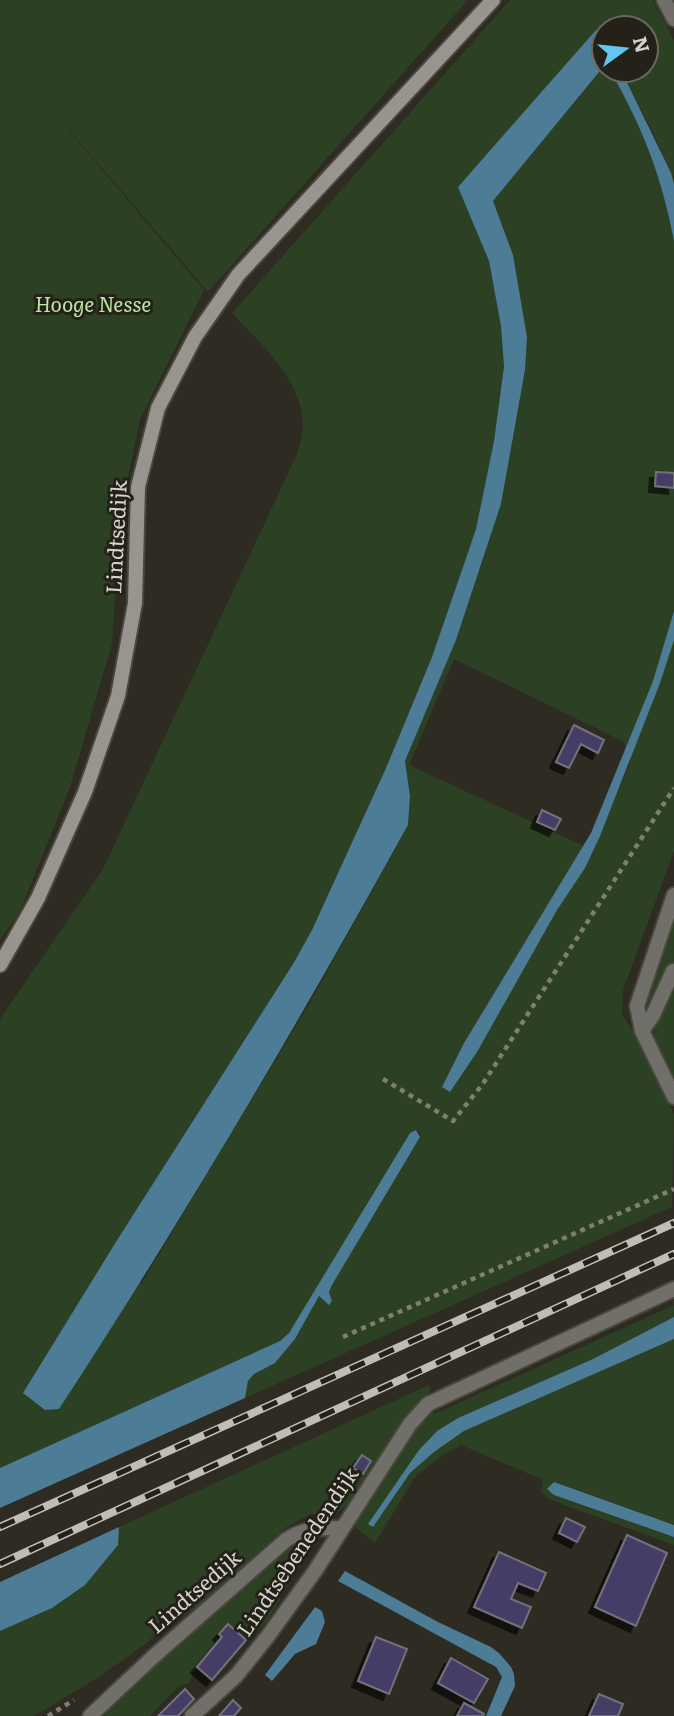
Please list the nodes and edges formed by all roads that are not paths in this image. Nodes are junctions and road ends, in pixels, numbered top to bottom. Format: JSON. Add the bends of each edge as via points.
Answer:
{"nodes":[{"id":1,"x":493,"y":0,"type":"edge"},
{"id":2,"x":664,"y":0,"type":"edge"},
{"id":3,"x":674,"y":19,"type":"edge"},
{"id":4,"x":674,"y":895,"type":"edge"},
{"id":5,"x":0,"y":965,"type":"edge"},
{"id":6,"x":673,"y":971,"type":"edge"},
{"id":7,"x":642,"y":1031,"type":"junction"},
{"id":8,"x":674,"y":1097,"type":"edge"},
{"id":9,"x":674,"y":1289,"type":"edge"},
{"id":10,"x":341,"y":1528,"type":"junction"},
{"id":11,"x":90,"y":1716,"type":"edge"},
{"id":12,"x":192,"y":1716,"type":"edge"}],
"edges":[{"from":1,"to":5,"type":"street","name":"Lindtsedijk","via":[[238,275],[195,337],[158,408],[138,487],[135,603],[118,696],[70,827],[38,898]]},
{"from":2,"to":3,"type":"street"},
{"from":4,"to":7,"type":"street","via":[[637,1006]]},
{"from":6,"to":7,"type":"street"},
{"from":7,"to":8,"type":"street"},
{"from":9,"to":10,"type":"street","name":"Lindtsebenedendijk","via":[[428,1404]]},
{"from":10,"to":11,"type":"street","name":"Lindtsedijk","via":[[314,1527],[286,1540]]},
{"from":10,"to":12,"type":"street","name":"Lindtsebenedendijk","via":[[268,1636],[236,1676]]}]}
